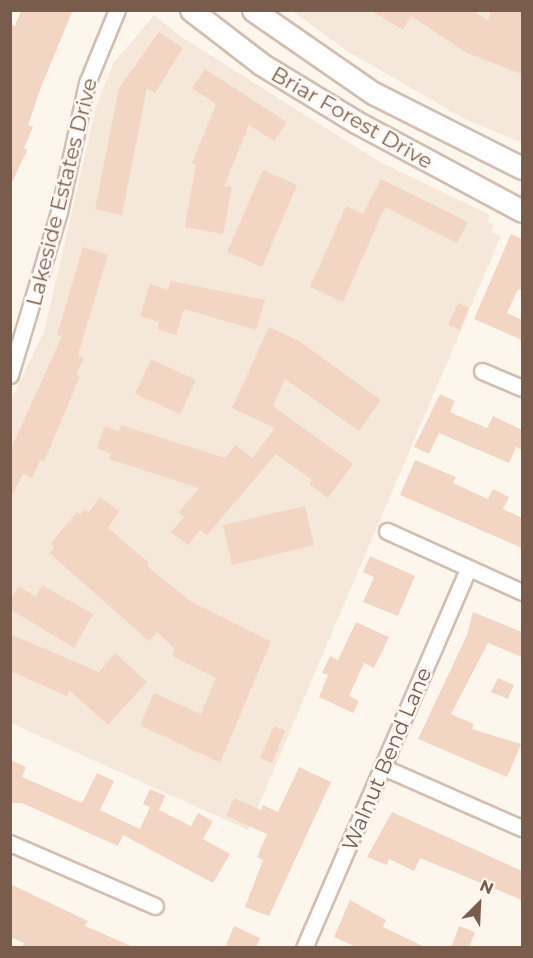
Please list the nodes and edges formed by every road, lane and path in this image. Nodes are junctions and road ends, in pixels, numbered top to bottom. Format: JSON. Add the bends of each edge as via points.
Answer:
{"nodes":[{"id":1,"x":117,"y":10,"type":"edge"},
{"id":2,"x":191,"y":10,"type":"edge"},
{"id":3,"x":253,"y":10,"type":"edge"},
{"id":4,"x":522,"y":168,"type":"edge"},
{"id":5,"x":522,"y":211,"type":"edge"},
{"id":6,"x":482,"y":371,"type":"dead end"},
{"id":7,"x":10,"y":375,"type":"edge"},
{"id":8,"x":522,"y":388,"type":"edge"},
{"id":9,"x":387,"y":531,"type":"dead end"},
{"id":10,"x":468,"y":569,"type":"junction"},
{"id":11,"x":522,"y":592,"type":"edge"},
{"id":12,"x":385,"y":768,"type":"junction"},
{"id":13,"x":522,"y":828,"type":"edge"},
{"id":14,"x":10,"y":843,"type":"edge"},
{"id":15,"x":155,"y":906,"type":"dead end"},
{"id":16,"x":304,"y":948,"type":"edge"}],
"edges":[{"from":1,"to":7,"type":"street","name":"Lakeside Estates Drive","via":[[87,83],[59,212]]},
{"from":2,"to":5,"type":"main road","name":"Briar Forest Drive","via":[[261,64],[356,122]]},
{"from":3,"to":4,"type":"main road","name":"Briar Forest Drive","via":[[373,93]]},
{"from":6,"to":8,"type":"street"},
{"from":9,"to":10,"type":"street"},
{"from":10,"to":11,"type":"street"},
{"from":10,"to":12,"type":"street","name":"Walnut Bend Lane"},
{"from":12,"to":13,"type":"street"},
{"from":12,"to":16,"type":"street","name":"Walnut Bend Lane"},
{"from":14,"to":15,"type":"street"}]}
